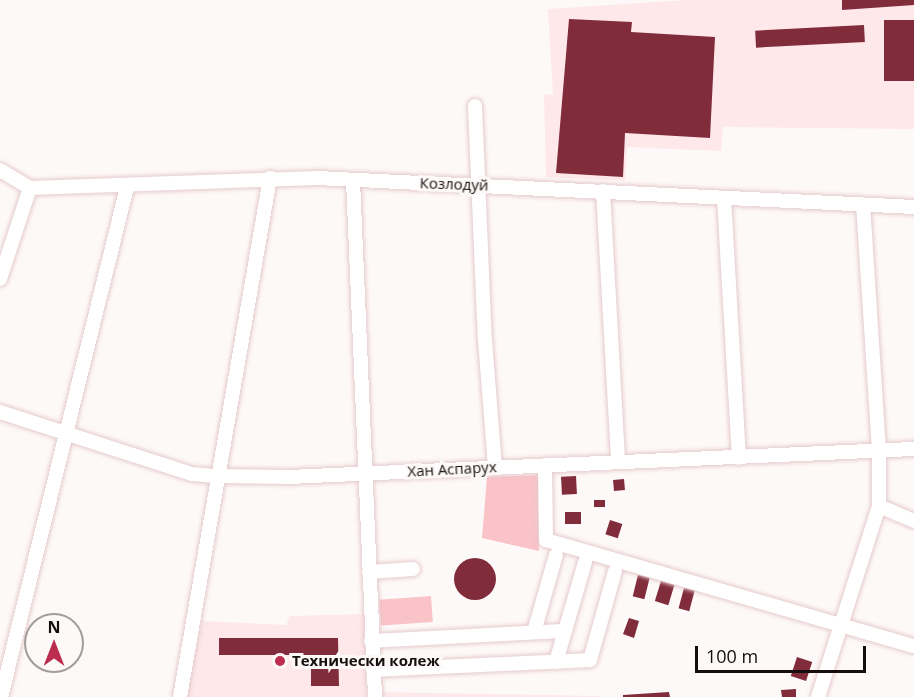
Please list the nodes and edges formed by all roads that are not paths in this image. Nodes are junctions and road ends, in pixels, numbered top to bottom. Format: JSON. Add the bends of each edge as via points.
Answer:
{"nodes":[{"id":1,"x":475,"y":106,"type":"dead end"},
{"id":2,"x":0,"y":170,"type":"edge"},
{"id":3,"x":270,"y":178,"type":"junction"},
{"id":4,"x":353,"y":180,"type":"junction"},
{"id":5,"x":476,"y":185,"type":"junction"},
{"id":6,"x":127,"y":187,"type":"junction"},
{"id":7,"x":30,"y":188,"type":"junction"},
{"id":8,"x":603,"y":191,"type":"junction"},
{"id":9,"x":724,"y":198,"type":"junction"},
{"id":10,"x":863,"y":205,"type":"junction"},
{"id":11,"x":914,"y":207,"type":"edge"},
{"id":12,"x":0,"y":279,"type":"edge"},
{"id":13,"x":0,"y":412,"type":"edge"},
{"id":14,"x":64,"y":435,"type":"junction"},
{"id":15,"x":914,"y":449,"type":"edge"},
{"id":16,"x":879,"y":451,"type":"junction"},
{"id":17,"x":739,"y":458,"type":"junction"},
{"id":18,"x":618,"y":462,"type":"junction"},
{"id":19,"x":545,"y":465,"type":"junction"},
{"id":20,"x":495,"y":467,"type":"junction"},
{"id":21,"x":366,"y":473,"type":"junction"},
{"id":22,"x":218,"y":476,"type":"junction"},
{"id":23,"x":879,"y":506,"type":"junction"},
{"id":24,"x":914,"y":521,"type":"edge"},
{"id":25,"x":556,"y":555,"type":"dead end"},
{"id":26,"x":585,"y":562,"type":"dead end"},
{"id":27,"x":413,"y":569,"type":"dead end"},
{"id":28,"x":615,"y":571,"type":"dead end"},
{"id":29,"x":369,"y":572,"type":"junction"},
{"id":30,"x":842,"y":623,"type":"junction"},
{"id":31,"x":565,"y":631,"type":"junction"},
{"id":32,"x":534,"y":633,"type":"junction"},
{"id":33,"x":371,"y":641,"type":"junction"},
{"id":34,"x":914,"y":646,"type":"edge"},
{"id":35,"x":556,"y":662,"type":"junction"},
{"id":36,"x":373,"y":670,"type":"junction"},
{"id":37,"x":1,"y":697,"type":"edge"},
{"id":38,"x":180,"y":697,"type":"edge"},
{"id":39,"x":375,"y":697,"type":"edge"},
{"id":40,"x":818,"y":697,"type":"edge"}],
"edges":[{"from":1,"to":5,"type":"street"},
{"from":2,"to":7,"type":"street"},
{"from":3,"to":4,"type":"street","name":"Козлодуй"},
{"from":3,"to":6,"type":"street","name":"Козлодуй"},
{"from":3,"to":22,"type":"street"},
{"from":4,"to":5,"type":"street","name":"Козлодуй"},
{"from":4,"to":21,"type":"street"},
{"from":5,"to":8,"type":"street","name":"Козлодуй"},
{"from":5,"to":20,"type":"street"},
{"from":6,"to":7,"type":"street","name":"Козлодуй"},
{"from":6,"to":14,"type":"street"},
{"from":7,"to":12,"type":"street"},
{"from":8,"to":9,"type":"street","name":"Козлодуй"},
{"from":8,"to":18,"type":"street"},
{"from":9,"to":10,"type":"street","name":"Козлодуй"},
{"from":9,"to":17,"type":"street"},
{"from":10,"to":11,"type":"street","name":"Козлодуй"},
{"from":10,"to":16,"type":"street"},
{"from":13,"to":14,"type":"street","name":"Хан Аспарух"},
{"from":14,"to":22,"type":"street","name":"Хан Аспарух","via":[[192,474]]},
{"from":14,"to":37,"type":"street"},
{"from":15,"to":16,"type":"street","name":"Хан Аспарух"},
{"from":16,"to":17,"type":"street","name":"Хан Аспарух"},
{"from":16,"to":23,"type":"street"},
{"from":17,"to":18,"type":"street","name":"Хан Аспарух"},
{"from":18,"to":19,"type":"street","name":"Хан Аспарух"},
{"from":19,"to":20,"type":"street","name":"Хан Аспарух"},
{"from":19,"to":30,"type":"street","via":[[546,540]]},
{"from":20,"to":21,"type":"street","name":"Хан Аспарух"},
{"from":21,"to":22,"type":"street","name":"Хан Аспарух"},
{"from":21,"to":29,"type":"street"},
{"from":22,"to":38,"type":"street"},
{"from":23,"to":24,"type":"street"},
{"from":23,"to":30,"type":"street"},
{"from":25,"to":32,"type":"street"},
{"from":26,"to":31,"type":"street"},
{"from":27,"to":29,"type":"street"},
{"from":28,"to":35,"type":"street","via":[[590,660]]},
{"from":29,"to":33,"type":"street"},
{"from":30,"to":34,"type":"street"},
{"from":30,"to":40,"type":"street"},
{"from":31,"to":32,"type":"street"},
{"from":31,"to":35,"type":"street"},
{"from":32,"to":33,"type":"street"},
{"from":33,"to":36,"type":"street"},
{"from":35,"to":36,"type":"street"},
{"from":36,"to":39,"type":"street"}]}
